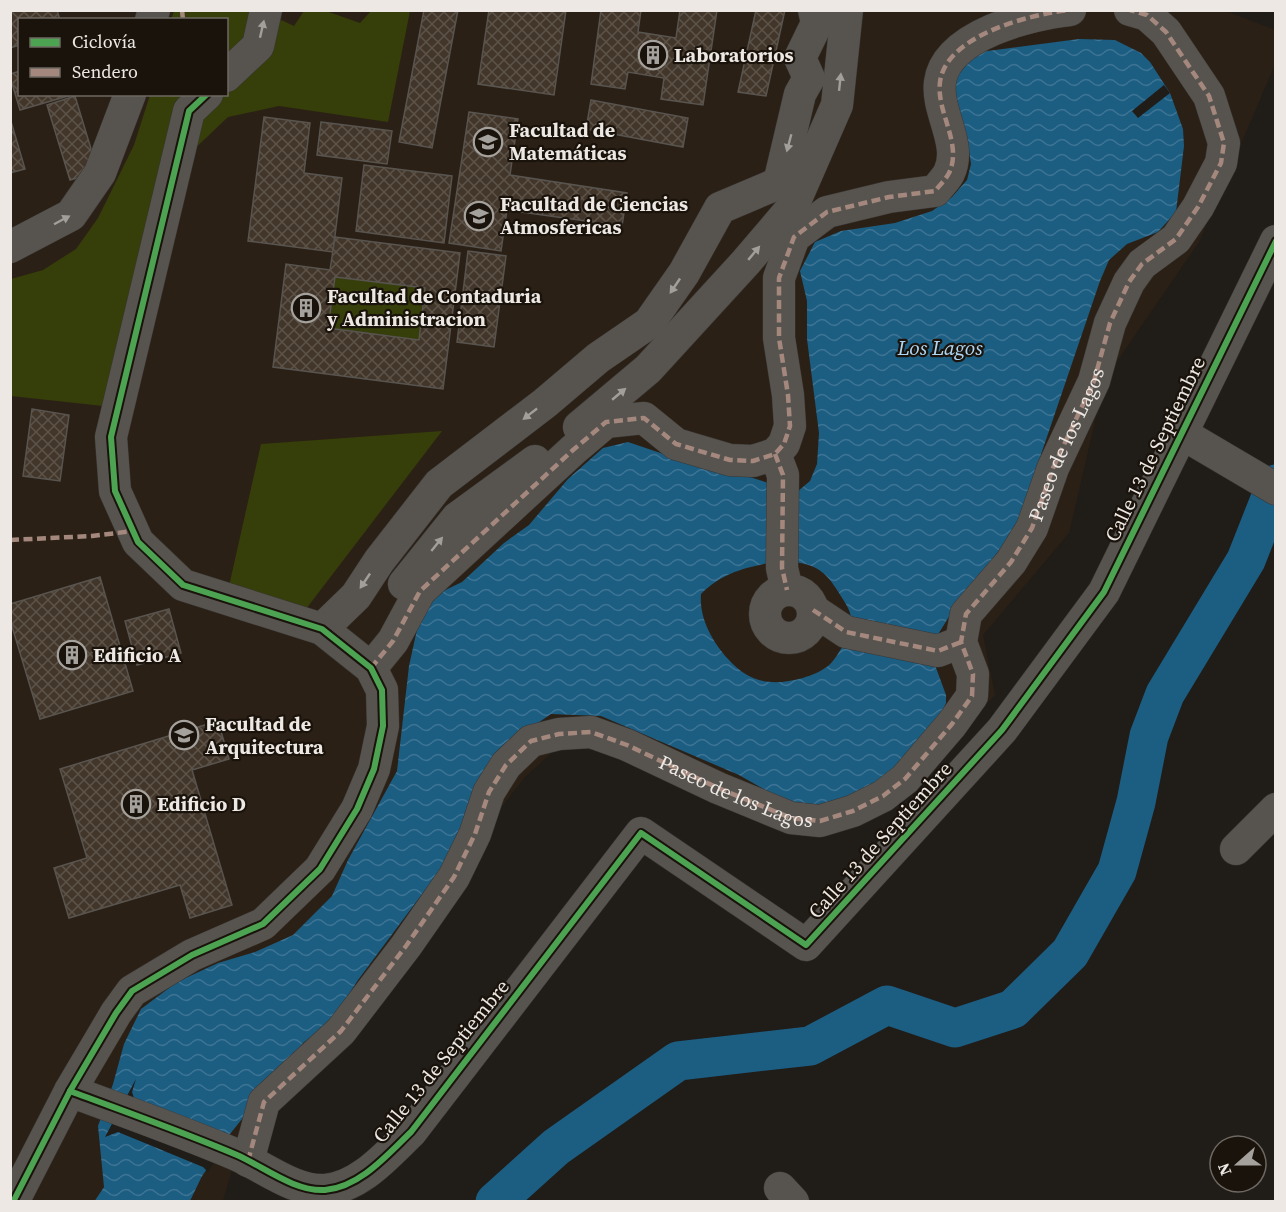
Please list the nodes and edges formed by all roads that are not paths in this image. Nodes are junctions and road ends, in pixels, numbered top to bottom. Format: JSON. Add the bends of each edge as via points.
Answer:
{"nodes":[{"id":1,"x":266,"y":10,"type":"edge"},
{"id":2,"x":814,"y":10,"type":"edge"},
{"id":3,"x":847,"y":10,"type":"edge"},
{"id":4,"x":1070,"y":10,"type":"edge"},
{"id":5,"x":1130,"y":10,"type":"edge"},
{"id":6,"x":228,"y":74,"type":"edge"},
{"id":7,"x":129,"y":96,"type":"edge"},
{"id":8,"x":205,"y":96,"type":"edge"},
{"id":9,"x":1275,"y":241,"type":"edge"},
{"id":10,"x":10,"y":247,"type":"edge"},
{"id":11,"x":1181,"y":433,"type":"junction"},
{"id":12,"x":779,"y":465,"type":"junction"},
{"id":13,"x":1266,"y":483,"type":"edge"},
{"id":14,"x":785,"y":577,"type":"junction"},
{"id":15,"x":813,"y":610,"type":"junction"},
{"id":16,"x":322,"y":629,"type":"junction"},
{"id":17,"x":950,"y":646,"type":"junction"},
{"id":18,"x":371,"y":668,"type":"junction"},
{"id":19,"x":1275,"y":809,"type":"edge"},
{"id":20,"x":1236,"y":849,"type":"dead end"},
{"id":21,"x":79,"y":1094,"type":"junction"},
{"id":22,"x":242,"y":1158,"type":"junction"},
{"id":23,"x":13,"y":1202,"type":"edge"}],
"edges":[{"from":6,"to":1,"type":"street","one_way":true,"via":[[258,46]]},
{"from":2,"to":16,"type":"street","one_way":true,"via":[[817,23],[800,58],[809,78],[800,94],[779,183],[720,208],[684,273],[649,323],[598,358],[439,484],[356,596]]},
{"from":18,"to":3,"type":"street","one_way":true,"via":[[404,584],[457,518],[566,438],[648,369],[792,208],[837,105]]},
{"from":4,"to":12,"type":"street","via":[[1010,24],[974,38],[949,60],[940,81],[940,93],[953,150],[950,172],[935,191],[827,212],[794,237],[779,278],[779,338],[790,426]]},
{"from":5,"to":17,"type":"street","name":"Paseo de los Lagos","via":[[1147,15],[1166,32],[1209,96],[1224,143],[1221,163],[1176,239],[1142,264],[1129,282],[1110,323],[1094,381],[1053,468],[1032,528],[1011,562],[966,614]]},
{"from":10,"to":7,"type":"street","one_way":true,"via":[[71,215],[100,173]]},
{"from":8,"to":16,"type":"street","via":[[189,111],[111,437],[115,491],[138,542],[183,585]]},
{"from":9,"to":11,"type":"street","name":"Calle 13 de Septiembre"},
{"from":11,"to":13,"type":"street"},
{"from":11,"to":22,"type":"street","name":"Calle 13 de Septiembre","via":[[1104,592],[1009,721],[806,945],[640,833],[411,1132],[379,1163],[344,1186],[324,1190],[300,1186]]},
{"from":12,"to":14,"type":"street"},
{"from":12,"to":18,"type":"street","via":[[730,460],[676,444],[644,418],[606,422],[420,591],[393,641]]},
{"from":14,"to":15,"type":"street","via":[[811,603]]},
{"from":14,"to":15,"type":"street","via":[[764,612],[768,628],[790,639],[798,637],[810,626]]},
{"from":15,"to":17,"type":"street","via":[[846,632]]},
{"from":16,"to":18,"type":"street"},
{"from":17,"to":22,"type":"street","name":"Paseo de los Lagos","via":[[973,674],[972,696],[952,724],[905,779],[883,796],[820,821],[791,818],[591,732],[531,741],[506,765],[489,792],[475,834],[454,877],[341,1031],[264,1102]]},
{"from":18,"to":21,"type":"street","via":[[382,690],[383,714],[374,769],[357,809],[320,869],[263,924],[192,955],[132,991],[116,1013]]},
{"from":19,"to":20,"type":"street"},
{"from":21,"to":22,"type":"street"},
{"from":21,"to":23,"type":"street"}]}
